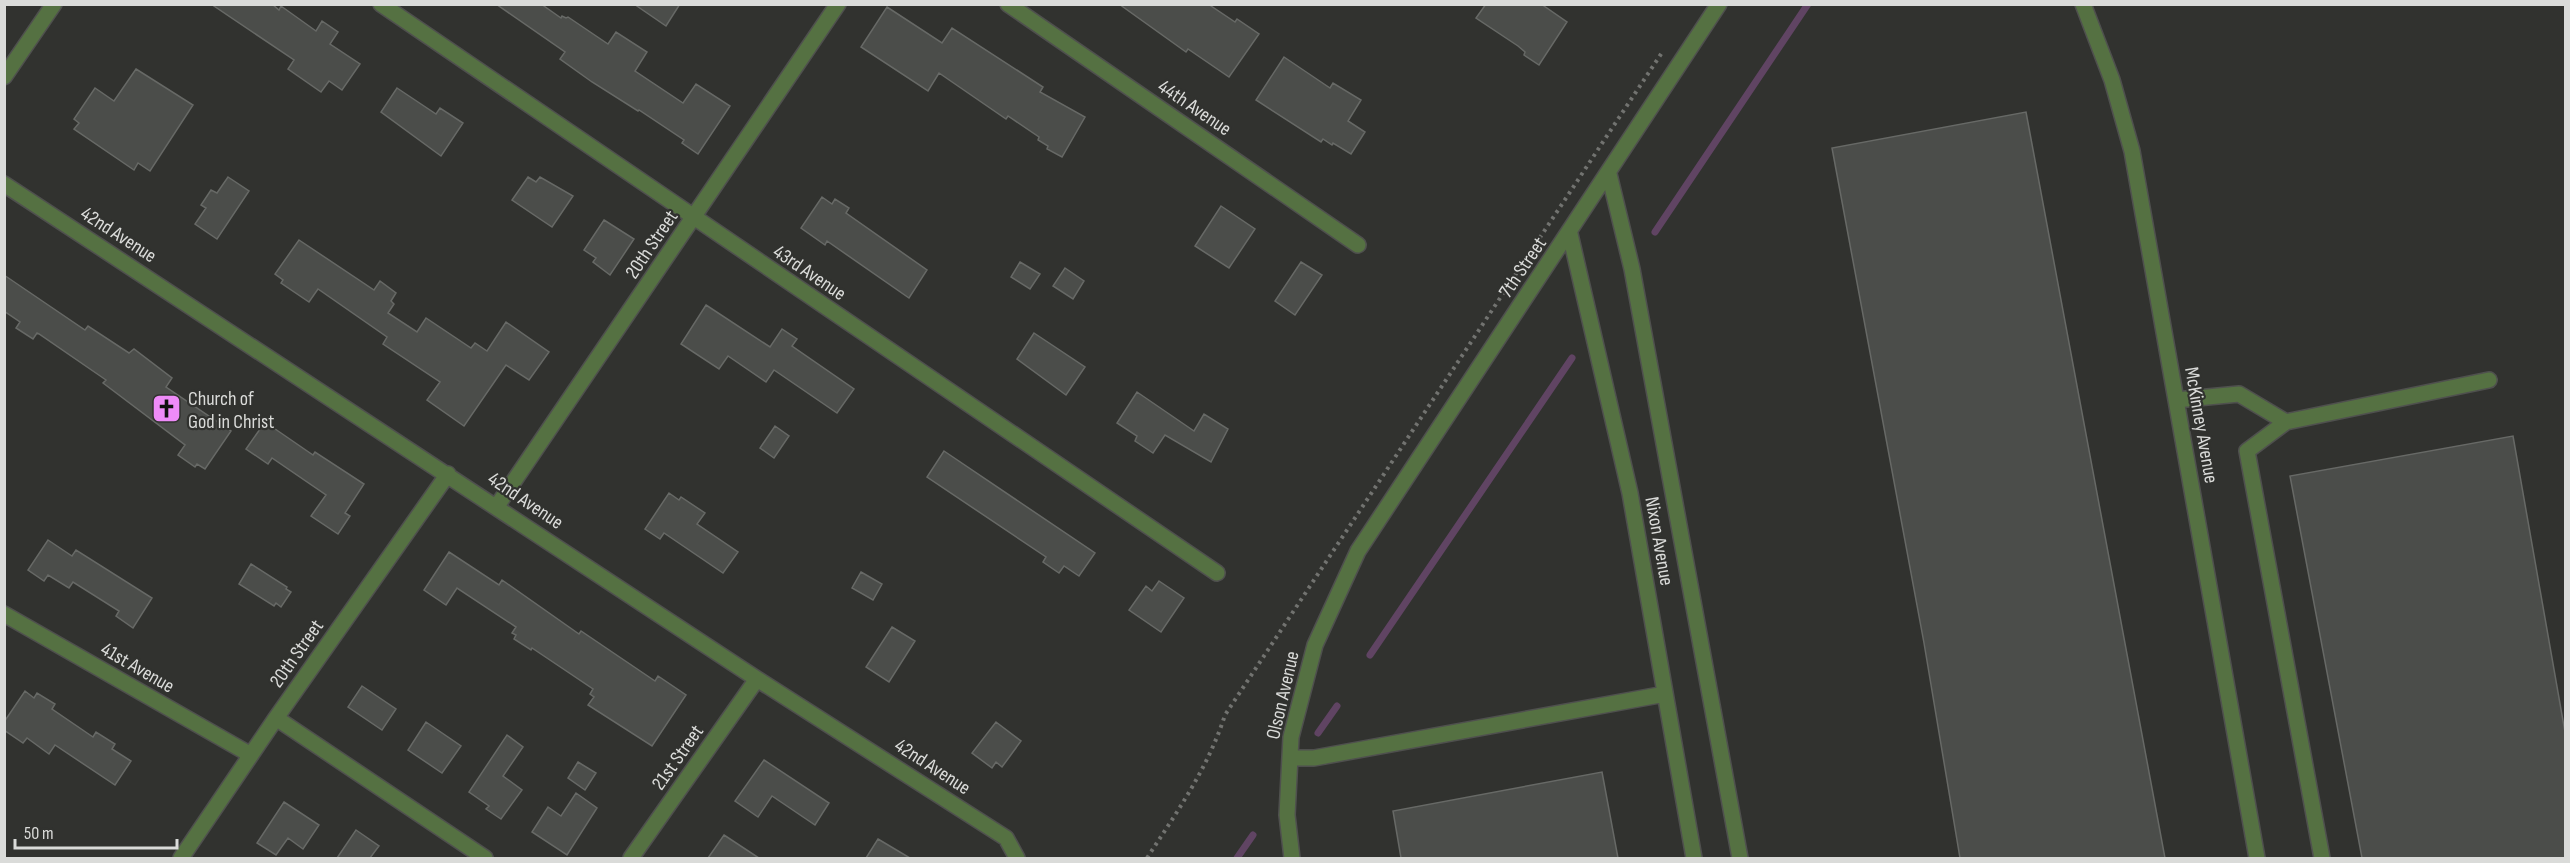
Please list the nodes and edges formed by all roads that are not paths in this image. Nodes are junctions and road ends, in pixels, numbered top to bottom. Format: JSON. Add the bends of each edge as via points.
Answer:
{"nodes":[{"id":1,"x":54,"y":4,"type":"edge"},
{"id":2,"x":381,"y":4,"type":"edge"},
{"id":3,"x":838,"y":4,"type":"edge"},
{"id":4,"x":1008,"y":4,"type":"edge"},
{"id":5,"x":1719,"y":4,"type":"edge"},
{"id":6,"x":2083,"y":4,"type":"edge"},
{"id":7,"x":4,"y":77,"type":"edge"},
{"id":8,"x":1609,"y":174,"type":"junction"},
{"id":9,"x":4,"y":184,"type":"edge"},
{"id":10,"x":694,"y":219,"type":"junction"},
{"id":11,"x":1570,"y":234,"type":"junction"},
{"id":12,"x":1358,"y":245,"type":"dead end"},
{"id":13,"x":2490,"y":380,"type":"dead end"},
{"id":14,"x":2176,"y":400,"type":"junction"},
{"id":15,"x":2286,"y":422,"type":"junction"},
{"id":16,"x":448,"y":474,"type":"junction"},
{"id":17,"x":497,"y":506,"type":"junction"},
{"id":18,"x":1358,"y":551,"type":"joint"},
{"id":19,"x":1217,"y":573,"type":"dead end"},
{"id":20,"x":4,"y":614,"type":"edge"},
{"id":21,"x":757,"y":679,"type":"junction"},
{"id":22,"x":1665,"y":693,"type":"junction"},
{"id":23,"x":276,"y":718,"type":"junction"},
{"id":24,"x":251,"y":755,"type":"junction"},
{"id":25,"x":1290,"y":758,"type":"junction"},
{"id":26,"x":181,"y":858,"type":"edge"},
{"id":27,"x":485,"y":858,"type":"edge"},
{"id":28,"x":631,"y":858,"type":"edge"},
{"id":29,"x":1017,"y":858,"type":"edge"},
{"id":30,"x":1292,"y":858,"type":"edge"},
{"id":31,"x":1694,"y":858,"type":"edge"},
{"id":32,"x":1740,"y":858,"type":"edge"},
{"id":33,"x":2257,"y":858,"type":"edge"},
{"id":34,"x":2322,"y":858,"type":"edge"}],
"edges":[{"from":1,"to":7,"type":"street"},
{"from":2,"to":10,"type":"street","name":"43rd Avenue"},
{"from":3,"to":10,"type":"street","name":"20th Street"},
{"from":4,"to":12,"type":"street","name":"44th Avenue"},
{"from":5,"to":8,"type":"street","name":"7th Street"},
{"from":6,"to":14,"type":"street","name":"McKinney Avenue","via":[[2112,80],[2132,151]]},
{"from":8,"to":11,"type":"street","name":"7th Street"},
{"from":8,"to":32,"type":"street","via":[[1632,269]]},
{"from":9,"to":16,"type":"street","name":"42nd Avenue"},
{"from":10,"to":17,"type":"street","name":"20th Street"},
{"from":10,"to":19,"type":"street","name":"43rd Avenue"},
{"from":11,"to":18,"type":"street","name":"7th Street"},
{"from":11,"to":22,"type":"street","name":"Nixon Avenue","via":[[1630,493]]},
{"from":13,"to":15,"type":"street"},
{"from":14,"to":15,"type":"street","via":[[2239,394]]},
{"from":14,"to":33,"type":"street","name":"McKinney Avenue"},
{"from":15,"to":34,"type":"street","via":[[2247,451]]},
{"from":16,"to":17,"type":"street","name":"42nd Avenue"},
{"from":16,"to":23,"type":"street","name":"20th Street"},
{"from":17,"to":21,"type":"street","name":"42nd Avenue"},
{"from":18,"to":25,"type":"street","name":"Olson Avenue","via":[[1315,645],[1291,737]]},
{"from":20,"to":24,"type":"street","name":"41st Avenue"},
{"from":21,"to":28,"type":"street","name":"21st Street"},
{"from":21,"to":29,"type":"street","name":"42nd Avenue","via":[[1006,838]]},
{"from":22,"to":25,"type":"street","via":[[1314,758]]},
{"from":22,"to":31,"type":"street","name":"Nixon Avenue"},
{"from":23,"to":24,"type":"street","name":"20th Street"},
{"from":23,"to":27,"type":"street"},
{"from":24,"to":26,"type":"street","name":"20th Street"},
{"from":25,"to":30,"type":"street","name":"Olson Avenue","via":[[1287,815]]}]}
